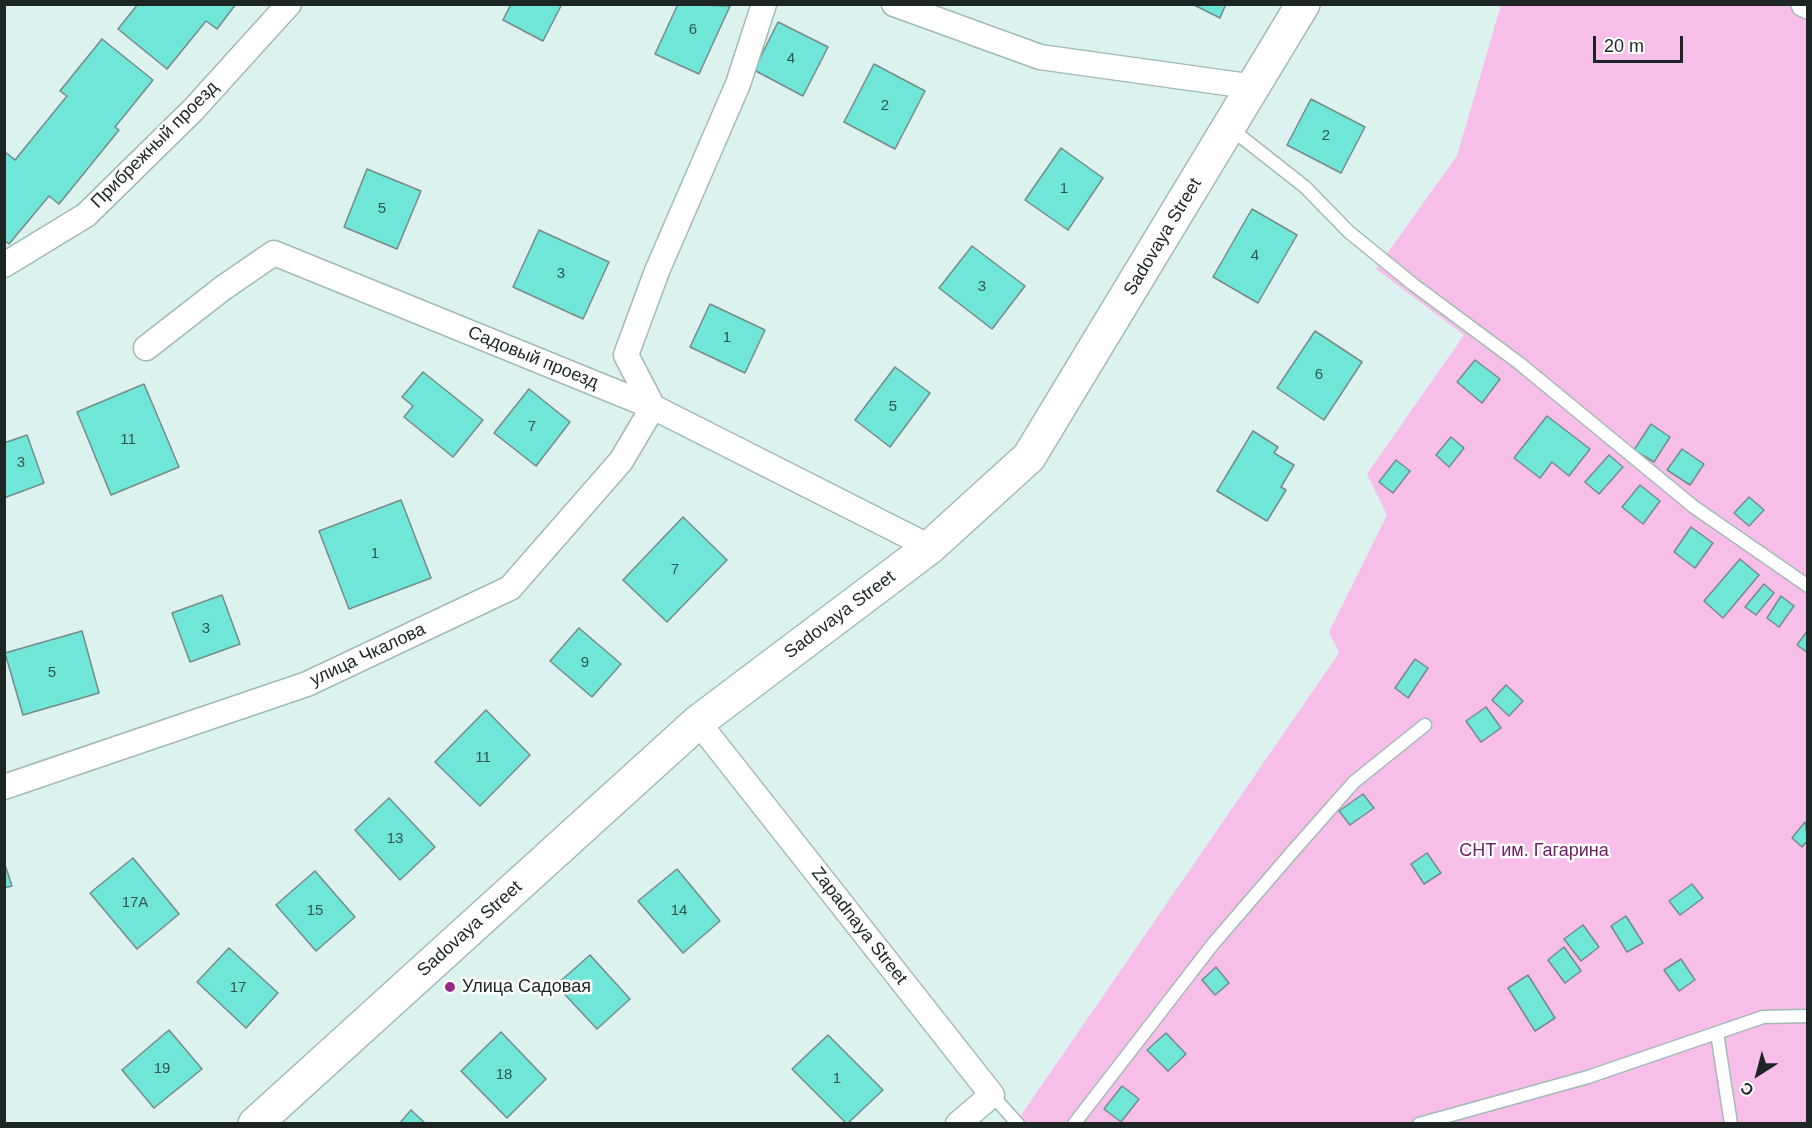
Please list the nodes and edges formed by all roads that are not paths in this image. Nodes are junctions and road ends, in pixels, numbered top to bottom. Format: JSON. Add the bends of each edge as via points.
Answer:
{"nodes":[{"id":1,"x":289,"y":4,"type":"edge"},
{"id":2,"x":764,"y":4,"type":"edge"},
{"id":3,"x":894,"y":4,"type":"edge"},
{"id":4,"x":1303,"y":4,"type":"edge"},
{"id":5,"x":1797,"y":4,"type":"edge"},
{"id":6,"x":1808,"y":13,"type":"edge"},
{"id":7,"x":1255,"y":87,"type":"junction"},
{"id":8,"x":1230,"y":128,"type":"junction"},
{"id":9,"x":4,"y":265,"type":"edge"},
{"id":10,"x":146,"y":348,"type":"dead end"},
{"id":11,"x":653,"y":407,"type":"junction"},
{"id":12,"x":930,"y":547,"type":"junction"},
{"id":13,"x":1808,"y":586,"type":"edge"},
{"id":14,"x":698,"y":722,"type":"junction"},
{"id":15,"x":1425,"y":725,"type":"dead end"},
{"id":16,"x":4,"y":787,"type":"edge"},
{"id":17,"x":1808,"y":1016,"type":"edge"},
{"id":18,"x":1717,"y":1033,"type":"junction"},
{"id":19,"x":992,"y":1095,"type":"junction"},
{"id":20,"x":255,"y":1124,"type":"edge"},
{"id":21,"x":958,"y":1124,"type":"edge"},
{"id":22,"x":1018,"y":1124,"type":"edge"},
{"id":23,"x":1074,"y":1124,"type":"edge"},
{"id":24,"x":1419,"y":1124,"type":"edge"},
{"id":25,"x":1731,"y":1124,"type":"edge"}],
"edges":[{"from":1,"to":9,"type":"street","name":"Прибрежный проезд","via":[[193,110],[86,215]]},
{"from":2,"to":11,"type":"street","via":[[738,84],[657,271],[626,355]]},
{"from":3,"to":7,"type":"street","via":[[1040,57]]},
{"from":4,"to":7,"type":"street","name":"Sadovaya Street"},
{"from":5,"to":6,"type":"lane"},
{"from":7,"to":8,"type":"street","name":"Sadovaya Street"},
{"from":8,"to":12,"type":"street","name":"Sadovaya Street","via":[[1029,457]]},
{"from":8,"to":13,"type":"lane","via":[[1305,187],[1349,232],[1519,363],[1694,507]]},
{"from":10,"to":11,"type":"street","name":"Садовый проезд","via":[[274,253]]},
{"from":11,"to":12,"type":"street","name":"Садовый проезд"},
{"from":11,"to":16,"type":"street","name":"улица Чкалова","via":[[621,461],[510,588],[307,684]]},
{"from":12,"to":14,"type":"street","name":"Sadovaya Street"},
{"from":14,"to":19,"type":"street","name":"Zapadnaya Street"},
{"from":14,"to":20,"type":"street","name":"Sadovaya Street"},
{"from":15,"to":23,"type":"lane","via":[[1354,782],[1294,850],[1214,944]]},
{"from":17,"to":18,"type":"lane","via":[[1763,1017]]},
{"from":18,"to":24,"type":"lane","via":[[1588,1077]]},
{"from":18,"to":25,"type":"lane"},
{"from":19,"to":21,"type":"street"},
{"from":19,"to":22,"type":"lane"}]}
